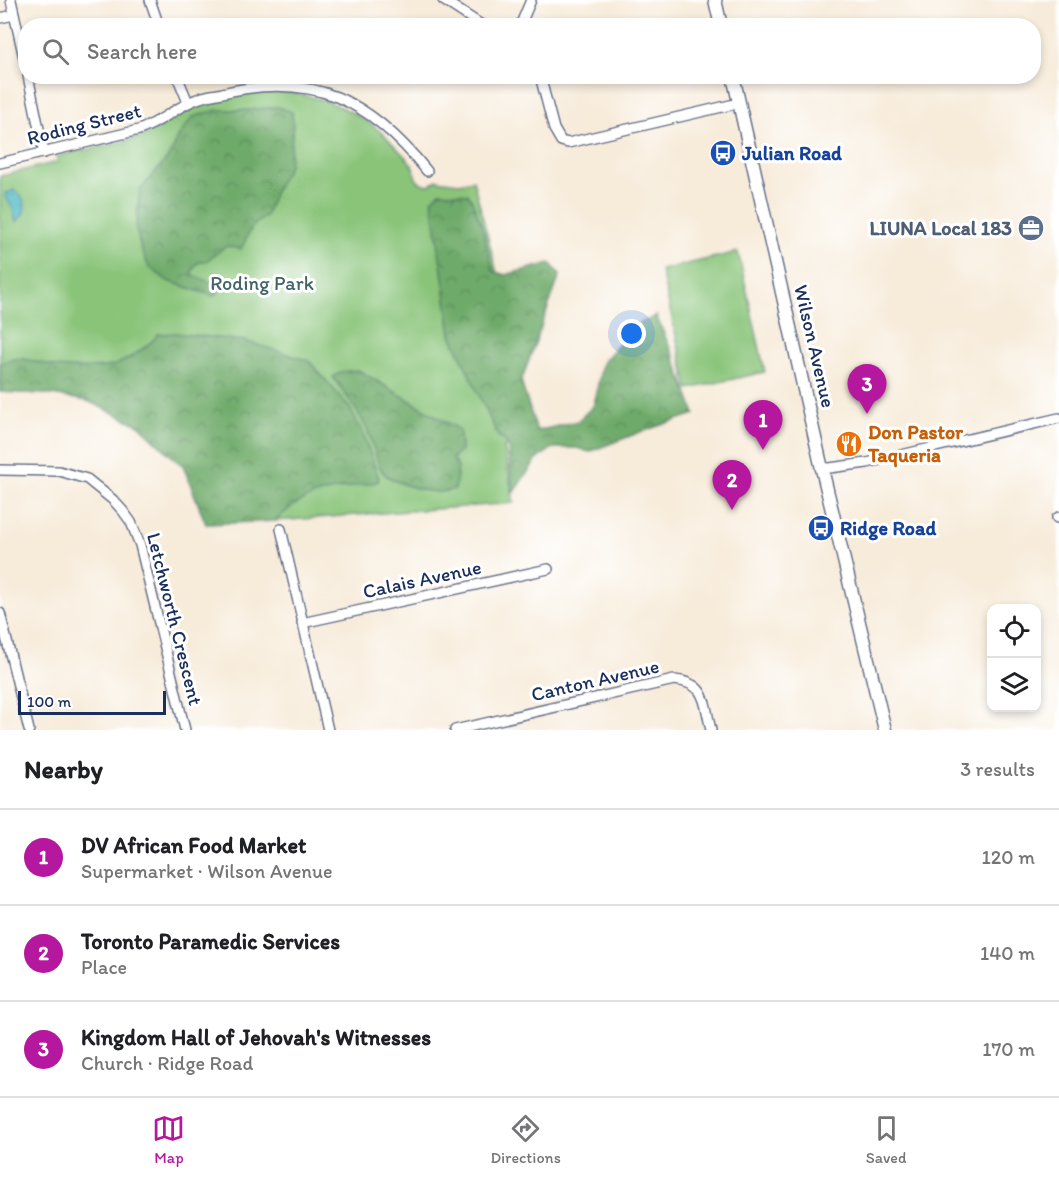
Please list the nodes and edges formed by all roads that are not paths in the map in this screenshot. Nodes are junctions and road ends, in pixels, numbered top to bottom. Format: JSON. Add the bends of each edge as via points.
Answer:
{"nodes":[{"id":1,"x":10,"y":0,"type":"edge"},
{"id":2,"x":150,"y":0,"type":"edge"},
{"id":3,"x":443,"y":0,"type":"edge"},
{"id":4,"x":531,"y":0,"type":"edge"},
{"id":5,"x":715,"y":0,"type":"edge"},
{"id":6,"x":14,"y":15,"type":"junction"},
{"id":7,"x":0,"y":18,"type":"edge"},
{"id":8,"x":156,"y":18,"type":"edge"},
{"id":9,"x":471,"y":18,"type":"edge"},
{"id":10,"x":523,"y":18,"type":"edge"},
{"id":11,"x":719,"y":18,"type":"edge"},
{"id":12,"x":18,"y":32,"type":"edge"},
{"id":13,"x":30,"y":84,"type":"edge"},
{"id":14,"x":180,"y":84,"type":"edge"},
{"id":15,"x":542,"y":84,"type":"edge"},
{"id":16,"x":735,"y":84,"type":"edge"},
{"id":17,"x":188,"y":102,"type":"junction"},
{"id":18,"x":739,"y":103,"type":"junction"},
{"id":19,"x":44,"y":153,"type":"junction"},
{"id":20,"x":0,"y":163,"type":"edge"},
{"id":21,"x":427,"y":171,"type":"dead end"},
{"id":22,"x":1059,"y":418,"type":"edge"},
{"id":23,"x":822,"y":469,"type":"junction"},
{"id":24,"x":0,"y":470,"type":"edge"},
{"id":25,"x":281,"y":529,"type":"dead end"},
{"id":26,"x":548,"y":569,"type":"dead end"},
{"id":27,"x":0,"y":613,"type":"edge"},
{"id":28,"x":302,"y":623,"type":"junction"},
{"id":29,"x":28,"y":730,"type":"edge"},
{"id":30,"x":185,"y":730,"type":"edge"},
{"id":31,"x":328,"y":730,"type":"edge"},
{"id":32,"x":455,"y":730,"type":"edge"},
{"id":33,"x":711,"y":730,"type":"edge"},
{"id":34,"x":885,"y":730,"type":"edge"}],
"edges":[{"from":1,"to":6,"type":"street"},
{"from":2,"to":8,"type":"street"},
{"from":3,"to":9,"type":"street"},
{"from":4,"to":10,"type":"street"},
{"from":5,"to":11,"type":"main road"},
{"from":6,"to":7,"type":"street"},
{"from":6,"to":12,"type":"street"},
{"from":13,"to":19,"type":"street"},
{"from":14,"to":17,"type":"street"},
{"from":15,"to":18,"type":"street","via":[[554,129],[561,141],[568,143]]},
{"from":16,"to":18,"type":"main road","name":"Wilson Avenue"},
{"from":17,"to":19,"type":"street","name":"Roding Street","via":[[152,126]]},
{"from":17,"to":21,"type":"street","name":"Roding Street","via":[[266,86],[318,91],[370,115]]},
{"from":18,"to":23,"type":"main road","name":"Wilson Avenue"},
{"from":19,"to":20,"type":"street","name":"Roding Street"},
{"from":22,"to":23,"type":"street","via":[[867,463]]},
{"from":23,"to":34,"type":"main road","name":"Wilson Avenue"},
{"from":24,"to":30,"type":"street","name":"Letchworth Crescent","via":[[59,471],[87,479],[113,500],[131,522]]},
{"from":25,"to":28,"type":"street"},
{"from":26,"to":28,"type":"street","name":"Calais Avenue"},
{"from":27,"to":29,"type":"street"},
{"from":28,"to":31,"type":"street"},
{"from":32,"to":33,"type":"street","name":"Canton Avenue","via":[[674,680],[686,681],[700,690]]}]}
